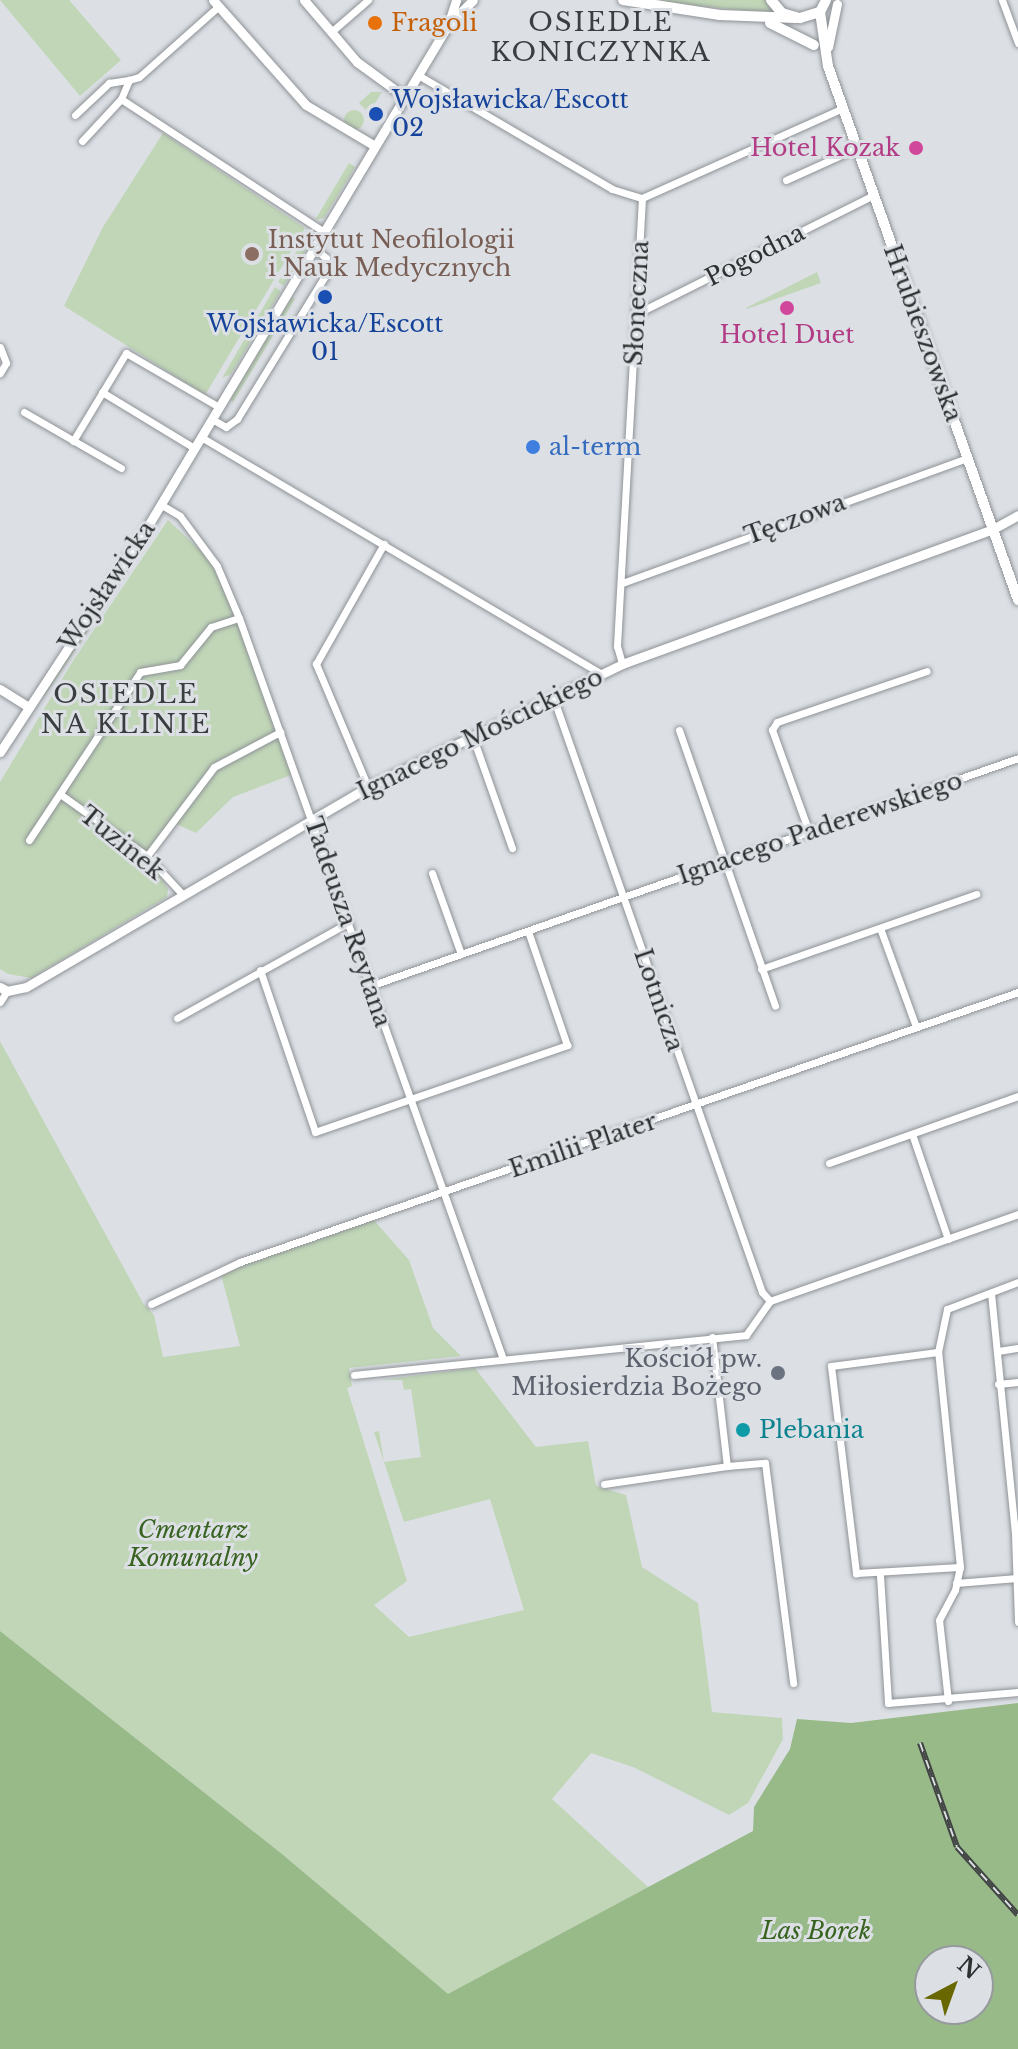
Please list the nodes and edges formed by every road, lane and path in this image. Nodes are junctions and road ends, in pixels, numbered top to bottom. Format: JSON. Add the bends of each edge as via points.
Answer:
{"nodes":[{"id":1,"x":229,"y":0,"type":"edge"},
{"id":2,"x":304,"y":0,"type":"edge"},
{"id":3,"x":368,"y":0,"type":"edge"},
{"id":4,"x":456,"y":0,"type":"edge"},
{"id":5,"x":473,"y":0,"type":"edge"},
{"id":6,"x":623,"y":0,"type":"edge"},
{"id":7,"x":771,"y":0,"type":"edge"},
{"id":8,"x":1002,"y":0,"type":"edge"},
{"id":9,"x":835,"y":1,"type":"edge"},
{"id":10,"x":216,"y":3,"type":"edge"},
{"id":11,"x":820,"y":12,"type":"junction"},
{"id":12,"x":796,"y":18,"type":"junction"},
{"id":13,"x":761,"y":19,"type":"junction"},
{"id":14,"x":448,"y":25,"type":"junction"},
{"id":15,"x":331,"y":32,"type":"junction"},
{"id":16,"x":1018,"y":43,"type":"edge"},
{"id":17,"x":814,"y":45,"type":"junction"},
{"id":18,"x":827,"y":62,"type":"junction"},
{"id":19,"x":418,"y":75,"type":"junction"},
{"id":20,"x":129,"y":80,"type":"junction"},
{"id":21,"x":405,"y":97,"type":"junction"},
{"id":22,"x":121,"y":99,"type":"junction"},
{"id":23,"x":843,"y":108,"type":"junction"},
{"id":24,"x":75,"y":115,"type":"dead end"},
{"id":25,"x":82,"y":141,"type":"dead end"},
{"id":26,"x":375,"y":146,"type":"junction"},
{"id":27,"x":857,"y":148,"type":"junction"},
{"id":28,"x":786,"y":180,"type":"dead end"},
{"id":29,"x":874,"y":195,"type":"junction"},
{"id":30,"x":642,"y":198,"type":"junction"},
{"id":31,"x":324,"y":232,"type":"junction"},
{"id":32,"x":314,"y":248,"type":"junction"},
{"id":33,"x":636,"y":314,"type":"junction"},
{"id":34,"x":0,"y":347,"type":"edge"},
{"id":35,"x":0,"y":373,"type":"edge"},
{"id":36,"x":102,"y":392,"type":"junction"},
{"id":37,"x":219,"y":407,"type":"junction"},
{"id":38,"x":24,"y":412,"type":"dead end"},
{"id":39,"x":212,"y":419,"type":"junction"},
{"id":40,"x":201,"y":437,"type":"junction"},
{"id":41,"x":73,"y":441,"type":"junction"},
{"id":42,"x":194,"y":448,"type":"junction"},
{"id":43,"x":968,"y":458,"type":"junction"},
{"id":44,"x":121,"y":468,"type":"dead end"},
{"id":45,"x":160,"y":504,"type":"junction"},
{"id":46,"x":1018,"y":515,"type":"edge"},
{"id":47,"x":993,"y":529,"type":"junction"},
{"id":48,"x":384,"y":544,"type":"junction"},
{"id":49,"x":622,"y":583,"type":"junction"},
{"id":50,"x":1018,"y":600,"type":"edge"},
{"id":51,"x":239,"y":618,"type":"junction"},
{"id":52,"x":622,"y":664,"type":"junction"},
{"id":53,"x":927,"y":671,"type":"dead end"},
{"id":54,"x":601,"y":674,"type":"junction"},
{"id":55,"x":0,"y":689,"type":"edge"},
{"id":56,"x":553,"y":697,"type":"junction"},
{"id":57,"x":27,"y":706,"type":"junction"},
{"id":58,"x":679,"y":730,"type":"dead end"},
{"id":59,"x":280,"y":732,"type":"junction"},
{"id":60,"x":472,"y":735,"type":"junction"},
{"id":61,"x":0,"y":752,"type":"edge"},
{"id":62,"x":1018,"y":758,"type":"edge"},
{"id":63,"x":368,"y":787,"type":"junction"},
{"id":64,"x":60,"y":794,"type":"junction"},
{"id":65,"x":313,"y":818,"type":"junction"},
{"id":66,"x":809,"y":832,"type":"junction"},
{"id":67,"x":29,"y":840,"type":"dead end"},
{"id":68,"x":512,"y":848,"type":"dead end"},
{"id":69,"x":147,"y":856,"type":"junction"},
{"id":70,"x":723,"y":862,"type":"junction"},
{"id":71,"x":432,"y":873,"type":"dead end"},
{"id":72,"x":976,"y":894,"type":"dead end"},
{"id":73,"x":183,"y":895,"type":"junction"},
{"id":74,"x":623,"y":897,"type":"junction"},
{"id":75,"x":348,"y":923,"type":"junction"},
{"id":76,"x":880,"y":928,"type":"junction"},
{"id":77,"x":528,"y":931,"type":"junction"},
{"id":78,"x":461,"y":954,"type":"junction"},
{"id":79,"x":761,"y":969,"type":"junction"},
{"id":80,"x":260,"y":970,"type":"junction"},
{"id":81,"x":370,"y":986,"type":"junction"},
{"id":82,"x":3,"y":989,"type":"edge"},
{"id":83,"x":1018,"y":992,"type":"edge"},
{"id":84,"x":0,"y":1002,"type":"edge"},
{"id":85,"x":775,"y":1006,"type":"dead end"},
{"id":86,"x":177,"y":1018,"type":"dead end"},
{"id":87,"x":916,"y":1027,"type":"junction"},
{"id":88,"x":1018,"y":1096,"type":"edge"},
{"id":89,"x":411,"y":1100,"type":"junction"},
{"id":90,"x":696,"y":1105,"type":"junction"},
{"id":91,"x":912,"y":1134,"type":"junction"},
{"id":92,"x":829,"y":1163,"type":"dead end"},
{"id":93,"x":444,"y":1194,"type":"junction"},
{"id":94,"x":1018,"y":1214,"type":"edge"},
{"id":95,"x":948,"y":1239,"type":"junction"},
{"id":96,"x":1018,"y":1282,"type":"edge"},
{"id":97,"x":991,"y":1293,"type":"junction"},
{"id":98,"x":770,"y":1301,"type":"junction"},
{"id":99,"x":151,"y":1304,"type":"dead end"},
{"id":100,"x":712,"y":1337,"type":"junction"},
{"id":101,"x":1018,"y":1348,"type":"edge"},
{"id":102,"x":998,"y":1351,"type":"junction"},
{"id":103,"x":938,"y":1352,"type":"junction"},
{"id":104,"x":503,"y":1359,"type":"junction"},
{"id":105,"x":354,"y":1375,"type":"dead end"},
{"id":106,"x":1018,"y":1382,"type":"edge"},
{"id":107,"x":998,"y":1384,"type":"junction"},
{"id":108,"x":727,"y":1466,"type":"junction"},
{"id":109,"x":604,"y":1484,"type":"dead end"},
{"id":110,"x":1016,"y":1534,"type":"edge"},
{"id":111,"x":960,"y":1567,"type":"junction"},
{"id":112,"x":880,"y":1575,"type":"junction"},
{"id":113,"x":1017,"y":1578,"type":"edge"},
{"id":114,"x":956,"y":1583,"type":"junction"},
{"id":115,"x":1018,"y":1622,"type":"edge"},
{"id":116,"x":793,"y":1683,"type":"dead end"},
{"id":117,"x":1018,"y":1692,"type":"edge"},
{"id":118,"x":948,"y":1701,"type":"junction"}],
"edges":[{"from":1,"to":10,"type":"street"},
{"from":2,"to":15,"type":"street"},
{"from":3,"to":15,"type":"street"},
{"from":4,"to":14,"type":"street","name":"Wojsławicka"},
{"from":5,"to":14,"type":"street","name":"Wojsławicka"},
{"from":6,"to":13,"type":"main road"},
{"from":7,"to":12,"type":"main road"},
{"from":8,"to":16,"type":"street"},
{"from":9,"to":11,"type":"main road"},
{"from":9,"to":18,"type":"street"},
{"from":10,"to":20,"type":"street"},
{"from":10,"to":26,"type":"street","via":[[306,105]]},
{"from":11,"to":12,"type":"main road"},
{"from":11,"to":18,"type":"main road"},
{"from":12,"to":13,"type":"main road"},
{"from":12,"to":17,"type":"main road"},
{"from":13,"to":17,"type":"main road"},
{"from":14,"to":19,"type":"street","name":"Wojsławicka"},
{"from":15,"to":21,"type":"street","via":[[357,62]]},
{"from":17,"to":18,"type":"main road"},
{"from":18,"to":23,"type":"main road","name":"Hrubieszowska"},
{"from":19,"to":21,"type":"street","name":"Wojsławicka"},
{"from":19,"to":30,"type":"street","via":[[612,189]]},
{"from":20,"to":22,"type":"street"},
{"from":20,"to":24,"type":"street","via":[[109,83]]},
{"from":21,"to":26,"type":"street","name":"Wojsławicka"},
{"from":22,"to":25,"type":"street"},
{"from":22,"to":31,"type":"street"},
{"from":23,"to":27,"type":"main road","name":"Hrubieszowska"},
{"from":23,"to":30,"type":"street"},
{"from":26,"to":31,"type":"street","name":"Wojsławicka"},
{"from":27,"to":28,"type":"street"},
{"from":27,"to":29,"type":"main road","name":"Hrubieszowska"},
{"from":29,"to":33,"type":"street","name":"Pogodna"},
{"from":29,"to":43,"type":"main road","name":"Hrubieszowska"},
{"from":30,"to":33,"type":"street","name":"Słoneczna"},
{"from":31,"to":32,"type":"street","name":"Wojsławicka"},
{"from":32,"to":37,"type":"street","name":"Wojsławicka"},
{"from":32,"to":39,"type":"street","via":[[328,265],[306,307],[237,419],[226,427]]},
{"from":33,"to":49,"type":"street","name":"Słoneczna"},
{"from":34,"to":35,"type":"street","via":[[6,363]]},
{"from":36,"to":37,"type":"street","via":[[126,353]]},
{"from":36,"to":41,"type":"street"},
{"from":36,"to":42,"type":"street"},
{"from":37,"to":39,"type":"street","name":"Wojsławicka"},
{"from":38,"to":41,"type":"street"},
{"from":39,"to":40,"type":"street","name":"Wojsławicka"},
{"from":40,"to":42,"type":"street","name":"Wojsławicka"},
{"from":40,"to":48,"type":"street"},
{"from":41,"to":44,"type":"street"},
{"from":42,"to":45,"type":"street","name":"Wojsławicka"},
{"from":43,"to":47,"type":"main road","name":"Hrubieszowska"},
{"from":43,"to":49,"type":"street","name":"Tęczowa"},
{"from":45,"to":51,"type":"street","name":"Tadeusza Reytana","via":[[180,516],[217,566]]},
{"from":45,"to":57,"type":"street","name":"Wojsławicka"},
{"from":46,"to":47,"type":"street","name":"Ignacego Mościckiego"},
{"from":47,"to":50,"type":"main road","name":"Hrubieszowska"},
{"from":47,"to":52,"type":"street","name":"Ignacego Mościckiego"},
{"from":48,"to":54,"type":"street"},
{"from":48,"to":63,"type":"street","via":[[316,664]]},
{"from":49,"to":52,"type":"street","name":"Słoneczna","via":[[617,646]]},
{"from":51,"to":59,"type":"street","name":"Tadeusza Reytana"},
{"from":51,"to":64,"type":"street","via":[[211,627],[180,665],[140,672]]},
{"from":52,"to":54,"type":"street","name":"Ignacego Mościckiego"},
{"from":53,"to":66,"type":"street","via":[[777,722],[772,730]]},
{"from":54,"to":56,"type":"street","name":"Ignacego Mościckiego"},
{"from":55,"to":57,"type":"street"},
{"from":56,"to":60,"type":"street","name":"Ignacego Mościckiego"},
{"from":56,"to":74,"type":"street","name":"Lotnicza"},
{"from":57,"to":61,"type":"street","name":"Wojsławicka"},
{"from":58,"to":70,"type":"street"},
{"from":59,"to":65,"type":"street","name":"Tadeusza Reytana"},
{"from":59,"to":69,"type":"street","via":[[214,767]]},
{"from":60,"to":63,"type":"street","name":"Ignacego Mościckiego"},
{"from":60,"to":68,"type":"street"},
{"from":62,"to":66,"type":"street","name":"Ignacego Paderewskiego"},
{"from":63,"to":65,"type":"street","name":"Ignacego Mościckiego"},
{"from":64,"to":67,"type":"street"},
{"from":64,"to":69,"type":"street","name":"Tuzinek"},
{"from":65,"to":73,"type":"street","name":"Ignacego Mościckiego"},
{"from":65,"to":75,"type":"street","name":"Tadeusza Reytana"},
{"from":66,"to":70,"type":"street","name":"Ignacego Paderewskiego"},
{"from":69,"to":73,"type":"street","name":"Tuzinek"},
{"from":70,"to":74,"type":"street","name":"Ignacego Paderewskiego"},
{"from":70,"to":79,"type":"street"},
{"from":71,"to":78,"type":"street"},
{"from":72,"to":76,"type":"street"},
{"from":73,"to":82,"type":"street","name":"Ignacego Mościckiego","via":[[26,987]]},
{"from":74,"to":77,"type":"street","name":"Ignacego Paderewskiego"},
{"from":74,"to":90,"type":"street","name":"Lotnicza"},
{"from":75,"to":80,"type":"street"},
{"from":75,"to":81,"type":"street","name":"Tadeusza Reytana"},
{"from":76,"to":79,"type":"street"},
{"from":76,"to":87,"type":"street"},
{"from":77,"to":78,"type":"street","name":"Ignacego Paderewskiego"},
{"from":77,"to":89,"type":"street","via":[[567,1045]]},
{"from":78,"to":81,"type":"street","name":"Ignacego Paderewskiego"},
{"from":79,"to":85,"type":"street"},
{"from":80,"to":86,"type":"street"},
{"from":80,"to":89,"type":"street","via":[[315,1132]]},
{"from":81,"to":89,"type":"street","name":"Tadeusza Reytana"},
{"from":82,"to":84,"type":"street","name":"Ignacego Mościckiego"},
{"from":83,"to":87,"type":"street","name":"Emilii Plater"},
{"from":87,"to":90,"type":"street","name":"Emilii Plater"},
{"from":88,"to":91,"type":"street"},
{"from":89,"to":93,"type":"street","name":"Tadeusza Reytana"},
{"from":90,"to":93,"type":"street","name":"Emilii Plater"},
{"from":90,"to":98,"type":"street","name":"Lotnicza","via":[[762,1292]]},
{"from":91,"to":92,"type":"street"},
{"from":91,"to":95,"type":"street"},
{"from":93,"to":99,"type":"street","name":"Emilii Plater","via":[[240,1262]]},
{"from":93,"to":104,"type":"street","name":"Tadeusza Reytana"},
{"from":94,"to":95,"type":"street"},
{"from":95,"to":98,"type":"street"},
{"from":96,"to":97,"type":"street"},
{"from":97,"to":102,"type":"street"},
{"from":97,"to":103,"type":"street","via":[[947,1309]]},
{"from":98,"to":100,"type":"street","via":[[746,1335]]},
{"from":100,"to":104,"type":"street"},
{"from":100,"to":108,"type":"street"},
{"from":101,"to":102,"type":"street"},
{"from":102,"to":107,"type":"street"},
{"from":103,"to":111,"type":"street"},
{"from":103,"to":112,"type":"street","via":[[831,1366],[856,1573]]},
{"from":104,"to":105,"type":"street"},
{"from":106,"to":107,"type":"street"},
{"from":107,"to":110,"type":"street"},
{"from":108,"to":109,"type":"street"},
{"from":108,"to":116,"type":"street","via":[[765,1463]]},
{"from":110,"to":113,"type":"street"},
{"from":111,"to":112,"type":"street"},
{"from":111,"to":114,"type":"street"},
{"from":112,"to":118,"type":"street","via":[[888,1703]]},
{"from":113,"to":114,"type":"street"},
{"from":113,"to":115,"type":"street"},
{"from":114,"to":118,"type":"street","via":[[939,1620]]},
{"from":117,"to":118,"type":"street"}]}
